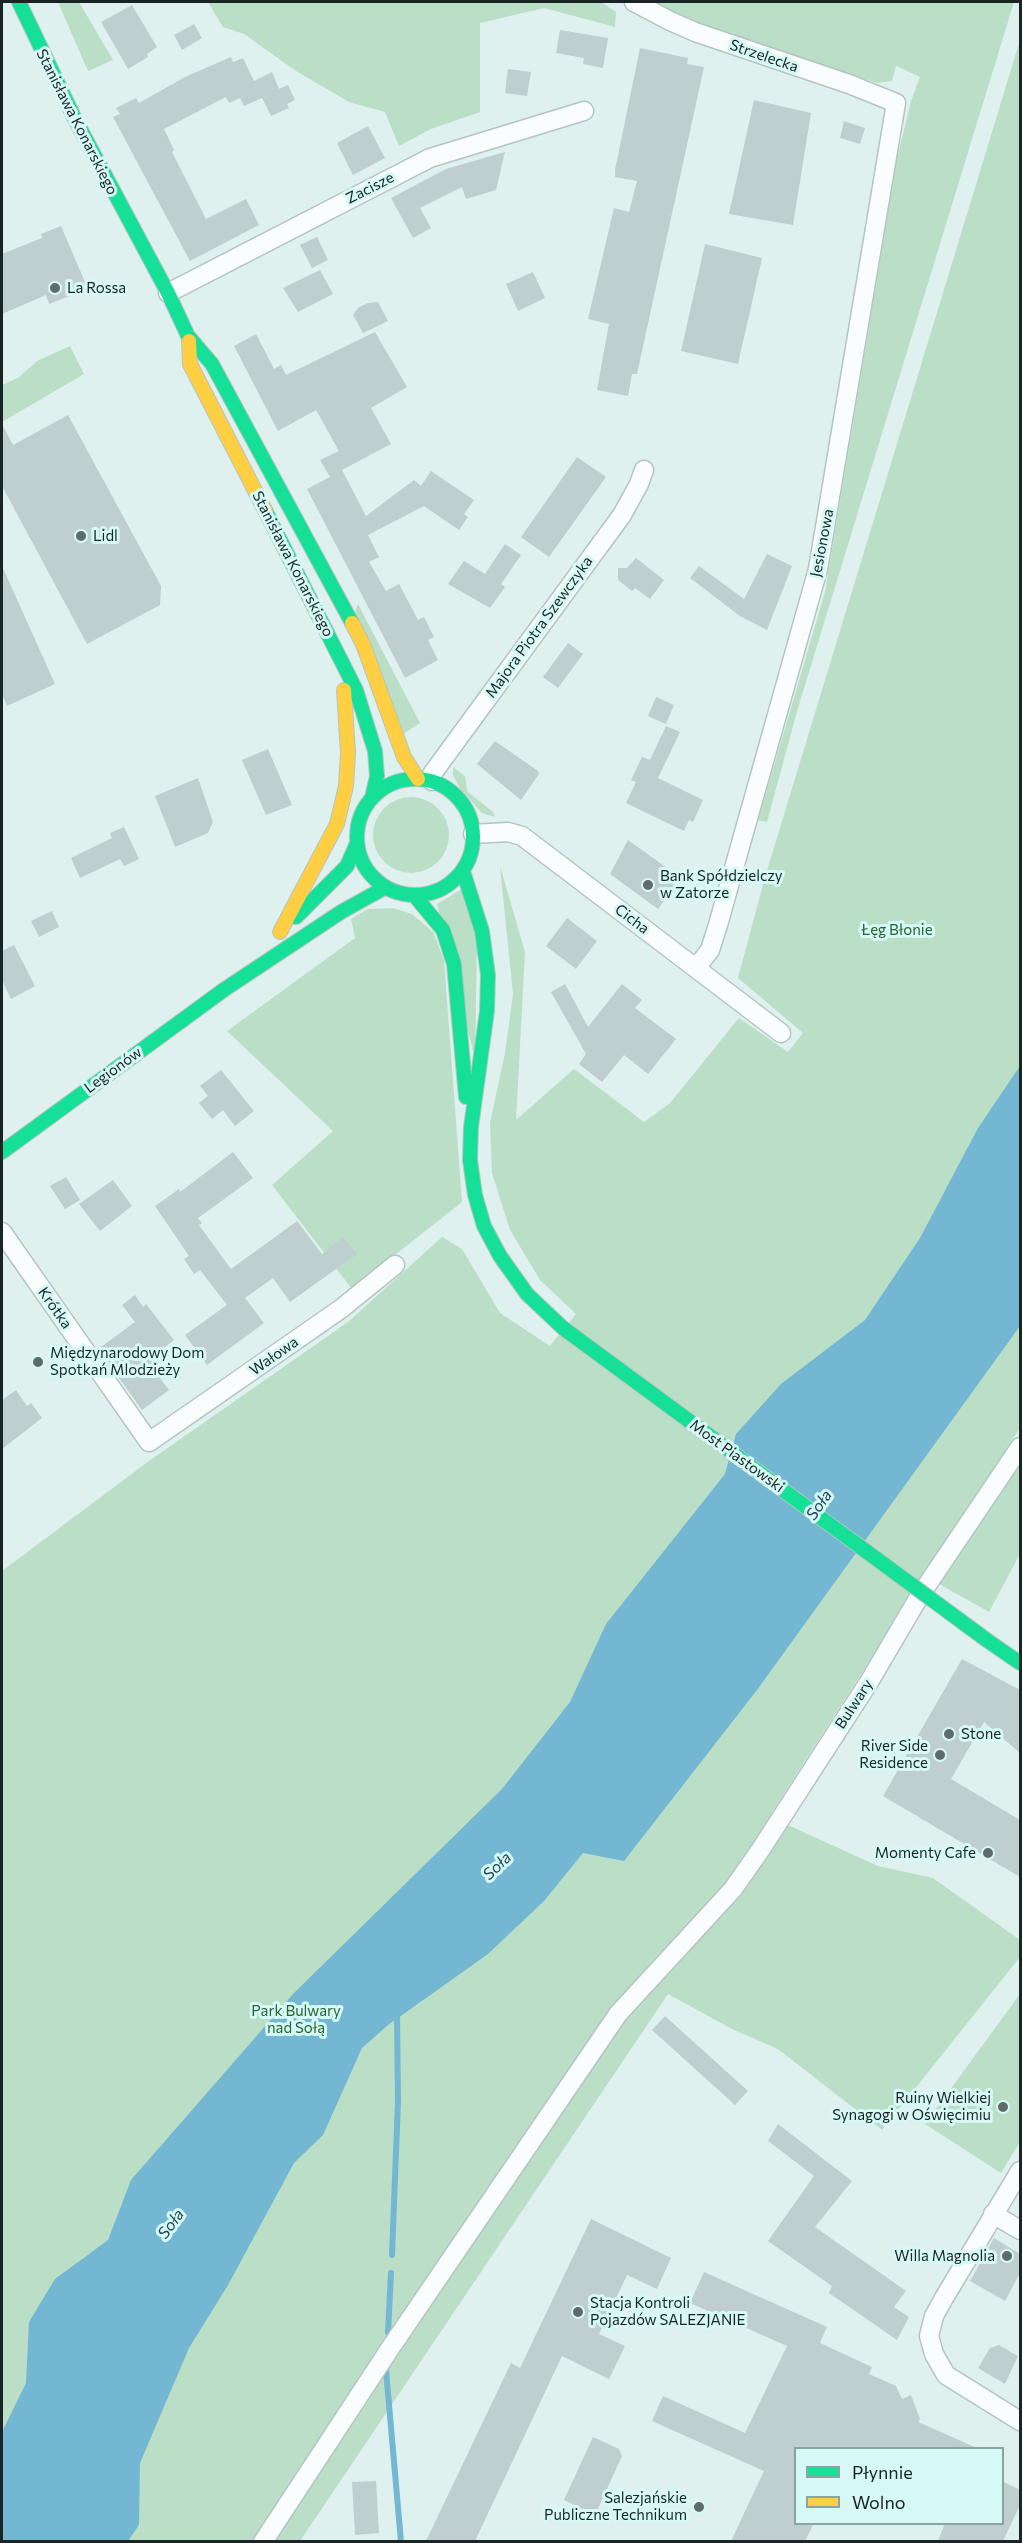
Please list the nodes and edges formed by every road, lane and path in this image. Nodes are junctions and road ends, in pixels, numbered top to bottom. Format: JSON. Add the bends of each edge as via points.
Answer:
{"nodes":[{"id":1,"x":19,"y":2,"type":"edge"},
{"id":2,"x":634,"y":2,"type":"edge"},
{"id":3,"x":896,"y":103,"type":"joint"},
{"id":4,"x":584,"y":111,"type":"dead end"},
{"id":5,"x":168,"y":293,"type":"junction"},
{"id":6,"x":188,"y":336,"type":"junction"},
{"id":7,"x":644,"y":470,"type":"dead end"},
{"id":8,"x":343,"y":661,"type":"junction"},
{"id":9,"x":425,"y":780,"type":"junction"},
{"id":10,"x":372,"y":798,"type":"junction"},
{"id":11,"x":473,"y":834,"type":"junction"},
{"id":12,"x":357,"y":843,"type":"junction"},
{"id":13,"x":463,"y":871,"type":"junction"},
{"id":14,"x":386,"y":887,"type":"junction"},
{"id":15,"x":414,"y":895,"type":"junction"},
{"id":16,"x":280,"y":932,"type":"junction"},
{"id":17,"x":696,"y":968,"type":"junction"},
{"id":18,"x":225,"y":989,"type":"junction"},
{"id":19,"x":781,"y":1033,"type":"dead end"},
{"id":20,"x":471,"y":1127,"type":"junction"},
{"id":21,"x":2,"y":1152,"type":"edge"},
{"id":22,"x":2,"y":1232,"type":"edge"},
{"id":23,"x":395,"y":1265,"type":"dead end"},
{"id":24,"x":149,"y":1442,"type":"joint"},
{"id":25,"x":1020,"y":1447,"type":"edge"},
{"id":26,"x":1020,"y":1663,"type":"edge"},
{"id":27,"x":1020,"y":2171,"type":"edge"},
{"id":28,"x":993,"y":2214,"type":"junction"},
{"id":29,"x":1020,"y":2230,"type":"edge"},
{"id":30,"x":1020,"y":2421,"type":"edge"},
{"id":31,"x":263,"y":2541,"type":"edge"}],
"edges":[{"from":1,"to":5,"type":"main road","name":"Stanisława Konarskiego","via":[[75,119]]},
{"from":2,"to":3,"type":"street","name":"Strzelecka","via":[[695,32]]},
{"from":3,"to":17,"type":"street","name":"Jesionowa","via":[[818,569],[718,925],[710,950]]},
{"from":4,"to":5,"type":"street","name":"Zacisze","via":[[430,158]]},
{"from":5,"to":6,"type":"main road","name":"Stanisława Konarskiego"},
{"from":6,"to":8,"type":"main road","name":"Stanisława Konarskiego","via":[[190,364]]},
{"from":6,"to":9,"type":"main road","name":"Stanisława Konarskiego","via":[[212,364],[363,644],[404,757]]},
{"from":7,"to":9,"type":"street","name":"Majora Piotra Szewczyka","via":[[622,515]]},
{"from":8,"to":10,"type":"main road","name":"Stanisława Konarskiego","via":[[375,751],[377,776]]},
{"from":8,"to":16,"type":"main road","via":[[346,786],[337,824]]},
{"from":9,"to":10,"type":"main road","via":[[393,784]]},
{"from":9,"to":11,"type":"main road","via":[[444,787],[459,799],[469,815]]},
{"from":10,"to":12,"type":"main road","via":[[363,811]]},
{"from":11,"to":13,"type":"main road","via":[[471,853]]},
{"from":11,"to":17,"type":"street","name":"Cicha","via":[[508,832],[522,836]]},
{"from":12,"to":14,"type":"main road","via":[[367,870]]},
{"from":12,"to":16,"type":"main road","name":"Legionów","via":[[347,866]]},
{"from":13,"to":15,"type":"main road","via":[[435,891]]},
{"from":13,"to":20,"type":"main road","via":[[482,931],[488,975],[487,1011]]},
{"from":14,"to":15,"type":"main road"},
{"from":14,"to":18,"type":"main road","name":"Legionów"},
{"from":15,"to":20,"type":"main road","via":[[443,930],[454,964]]},
{"from":16,"to":18,"type":"main road","name":"Legionów"},
{"from":17,"to":19,"type":"street","name":"Cicha"},
{"from":18,"to":21,"type":"main road","name":"Legionów"},
{"from":20,"to":26,"type":"main road","name":"Most Piastowski","bridge":true,"via":[[470,1160],[484,1226],[527,1294],[563,1328]]},
{"from":22,"to":24,"type":"street","name":"Krótka"},
{"from":23,"to":24,"type":"street","name":"Wałowa","via":[[342,1308]]},
{"from":25,"to":31,"type":"street","name":"Bulwary","via":[[919,1597],[761,1849],[733,1889],[618,2014]]},
{"from":27,"to":28,"type":"street"},
{"from":28,"to":29,"type":"street"},
{"from":28,"to":30,"type":"street","via":[[944,2298],[928,2336],[946,2375]]}]}
